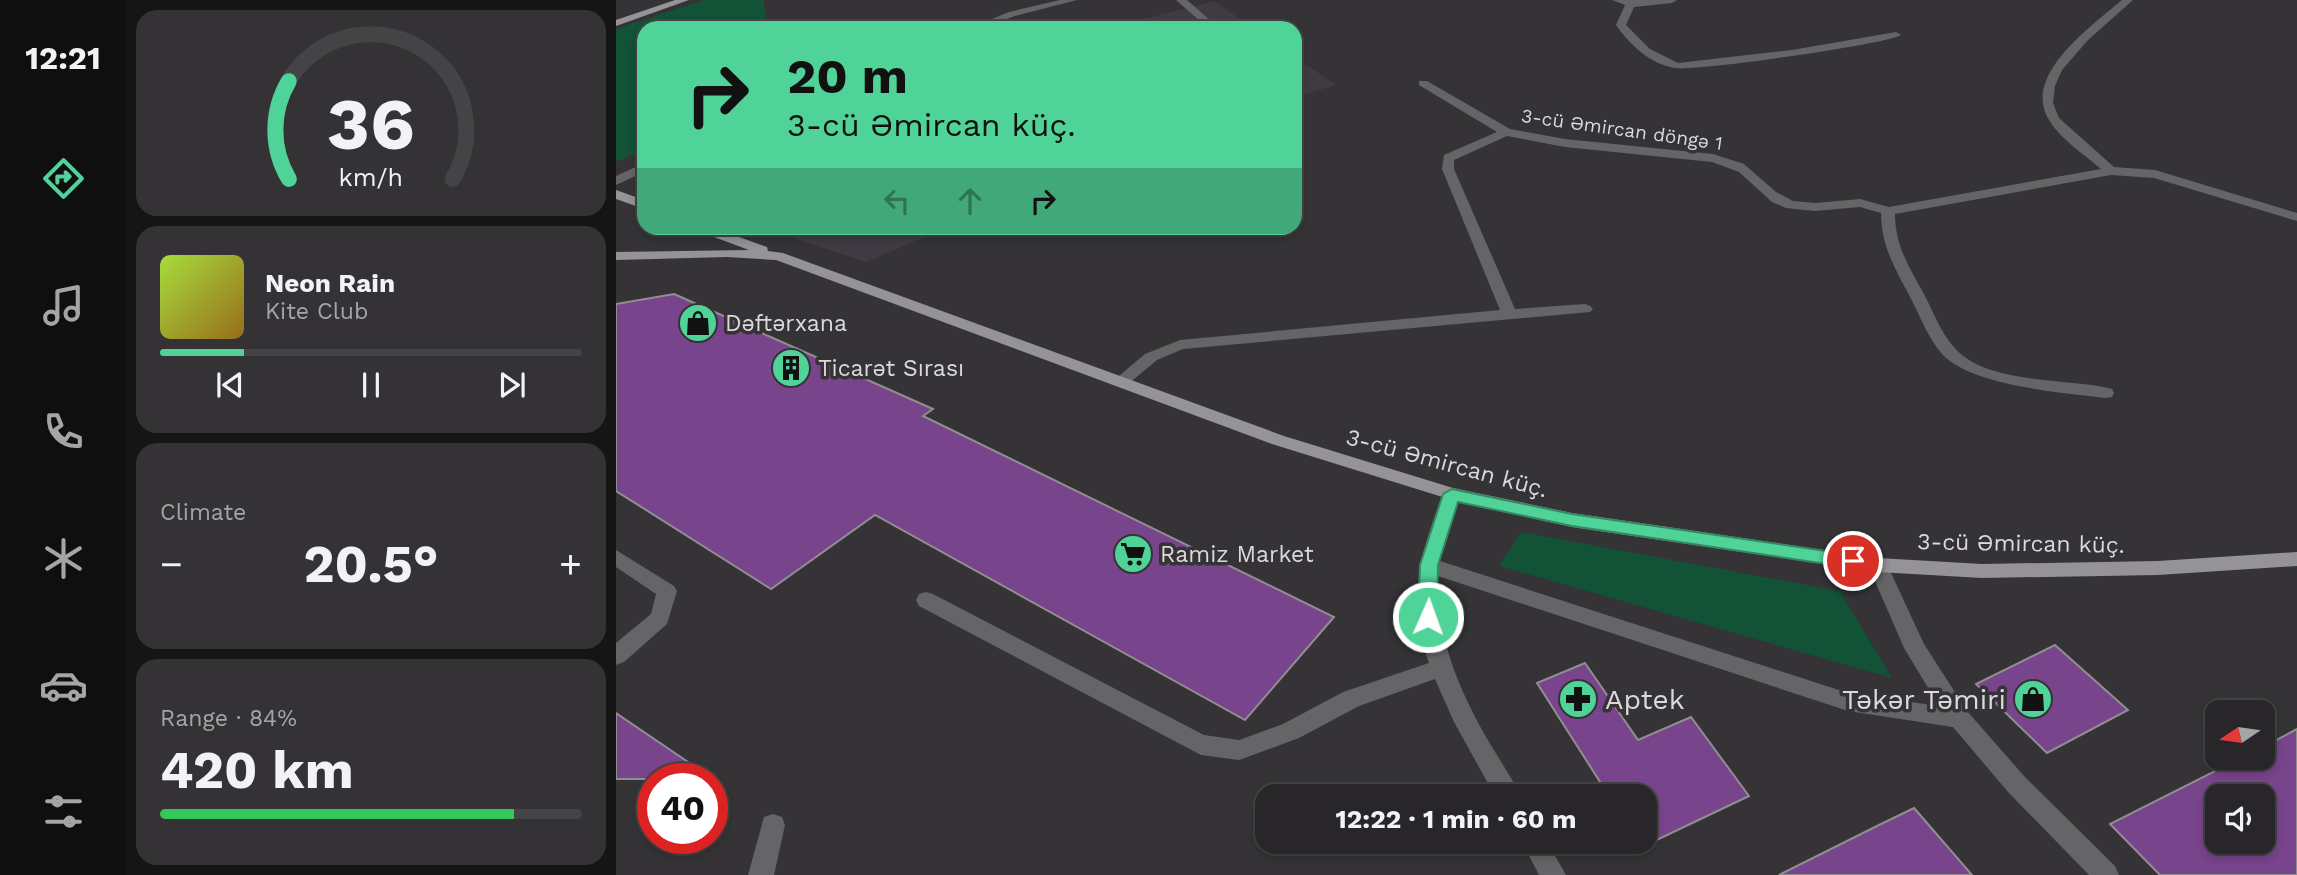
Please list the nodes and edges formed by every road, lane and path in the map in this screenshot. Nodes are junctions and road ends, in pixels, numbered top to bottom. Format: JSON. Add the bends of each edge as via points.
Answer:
{"nodes":[{"id":1,"x":684,"y":0,"type":"edge"},
{"id":2,"x":1072,"y":0,"type":"edge"},
{"id":3,"x":1181,"y":0,"type":"edge"},
{"id":4,"x":1617,"y":0,"type":"edge"},
{"id":5,"x":1672,"y":0,"type":"edge"},
{"id":6,"x":2128,"y":0,"type":"edge"},
{"id":7,"x":1630,"y":4,"type":"junction"},
{"id":8,"x":993,"y":21,"type":"edge"},
{"id":9,"x":1206,"y":21,"type":"edge"},
{"id":10,"x":616,"y":23,"type":"edge"},
{"id":11,"x":1896,"y":34,"type":"dead end"},
{"id":12,"x":1423,"y":83,"type":"dead end"},
{"id":13,"x":1506,"y":132,"type":"junction"},
{"id":14,"x":637,"y":170,"type":"edge"},
{"id":15,"x":2111,"y":171,"type":"junction"},
{"id":16,"x":616,"y":181,"type":"edge"},
{"id":17,"x":616,"y":194,"type":"edge"},
{"id":18,"x":637,"y":202,"type":"edge"},
{"id":19,"x":1888,"y":211,"type":"junction"},
{"id":20,"x":2297,"y":217,"type":"edge"},
{"id":21,"x":722,"y":235,"type":"edge"},
{"id":22,"x":616,"y":256,"type":"edge"},
{"id":23,"x":778,"y":256,"type":"junction"},
{"id":24,"x":1585,"y":309,"type":"dead end"},
{"id":25,"x":1509,"y":314,"type":"junction"},
{"id":26,"x":1121,"y":381,"type":"junction"},
{"id":27,"x":2106,"y":393,"type":"dead end"},
{"id":28,"x":1452,"y":494,"type":"junction"},
{"id":29,"x":616,"y":557,"type":"edge"},
{"id":30,"x":2297,"y":559,"type":"edge"},
{"id":31,"x":1429,"y":565,"type":"junction"},
{"id":32,"x":1878,"y":565,"type":"junction"},
{"id":33,"x":926,"y":600,"type":"dead end"},
{"id":34,"x":616,"y":656,"type":"edge"},
{"id":35,"x":1441,"y":668,"type":"junction"},
{"id":36,"x":1959,"y":718,"type":"junction"},
{"id":37,"x":1501,"y":784,"type":"edge"},
{"id":38,"x":773,"y":825,"type":"dead end"},
{"id":39,"x":1541,"y":854,"type":"edge"},
{"id":40,"x":761,"y":875,"type":"edge"},
{"id":41,"x":1553,"y":875,"type":"edge"},
{"id":42,"x":2106,"y":875,"type":"edge"}],
"edges":[{"from":1,"to":10,"type":"main road"},
{"from":2,"to":8,"type":"street"},
{"from":3,"to":9,"type":"street"},
{"from":4,"to":7,"type":"street"},
{"from":5,"to":7,"type":"street"},
{"from":6,"to":15,"type":"street","via":[[2075,44],[2048,87],[2047,105],[2055,120]]},
{"from":7,"to":11,"type":"street","via":[[1620,25],[1664,63],[1678,66],[1792,53]]},
{"from":12,"to":13,"type":"street"},
{"from":13,"to":19,"type":"street","name":"3-cü Əmircan döngə 1","via":[[1565,143],[1713,158],[1745,170],[1774,197],[1791,205],[1849,201]]},
{"from":13,"to":25,"type":"street","name":"3-cü Əmircan döngə 1","via":[[1457,152],[1448,158],[1448,169]]},
{"from":14,"to":16,"type":"street"},
{"from":15,"to":19,"type":"street","name":"3-cü Əmircan döngə 1"},
{"from":15,"to":20,"type":"street","name":"3-cü Əmircan döngə 1","via":[[2155,174]]},
{"from":17,"to":18,"type":"main road"},
{"from":19,"to":27,"type":"street","via":[[1887,233],[1895,257],[1949,353],[1967,366],[2009,379]]},
{"from":21,"to":23,"type":"main road"},
{"from":22,"to":23,"type":"main road","name":"3-cü Əmircan küç."},
{"from":23,"to":26,"type":"main road","name":"3-cü Əmircan küç."},
{"from":24,"to":25,"type":"street"},
{"from":25,"to":26,"type":"street","via":[[1180,345],[1151,357]]},
{"from":26,"to":28,"type":"main road","name":"3-cü Əmircan küç.","via":[[1278,440]]},
{"from":28,"to":31,"type":"street"},
{"from":28,"to":32,"type":"main road","name":"3-cü Əmircan küç.","via":[[1572,520]]},
{"from":29,"to":34,"type":"street","via":[[667,591],[660,618]]},
{"from":30,"to":32,"type":"main road","name":"3-cü Əmircan küç.","via":[[2158,568],[1982,571]]},
{"from":31,"to":35,"type":"street","via":[[1428,617]]},
{"from":31,"to":36,"type":"street","via":[[1848,702]]},
{"from":32,"to":36,"type":"street","via":[[1915,648]]},
{"from":33,"to":35,"type":"street","via":[[1202,745],[1239,750],[1291,731],[1351,699]]},
{"from":35,"to":37,"type":"street"},
{"from":36,"to":42,"type":"street","via":[[2016,785]]},
{"from":38,"to":40,"type":"street"},
{"from":39,"to":41,"type":"street"}]}
